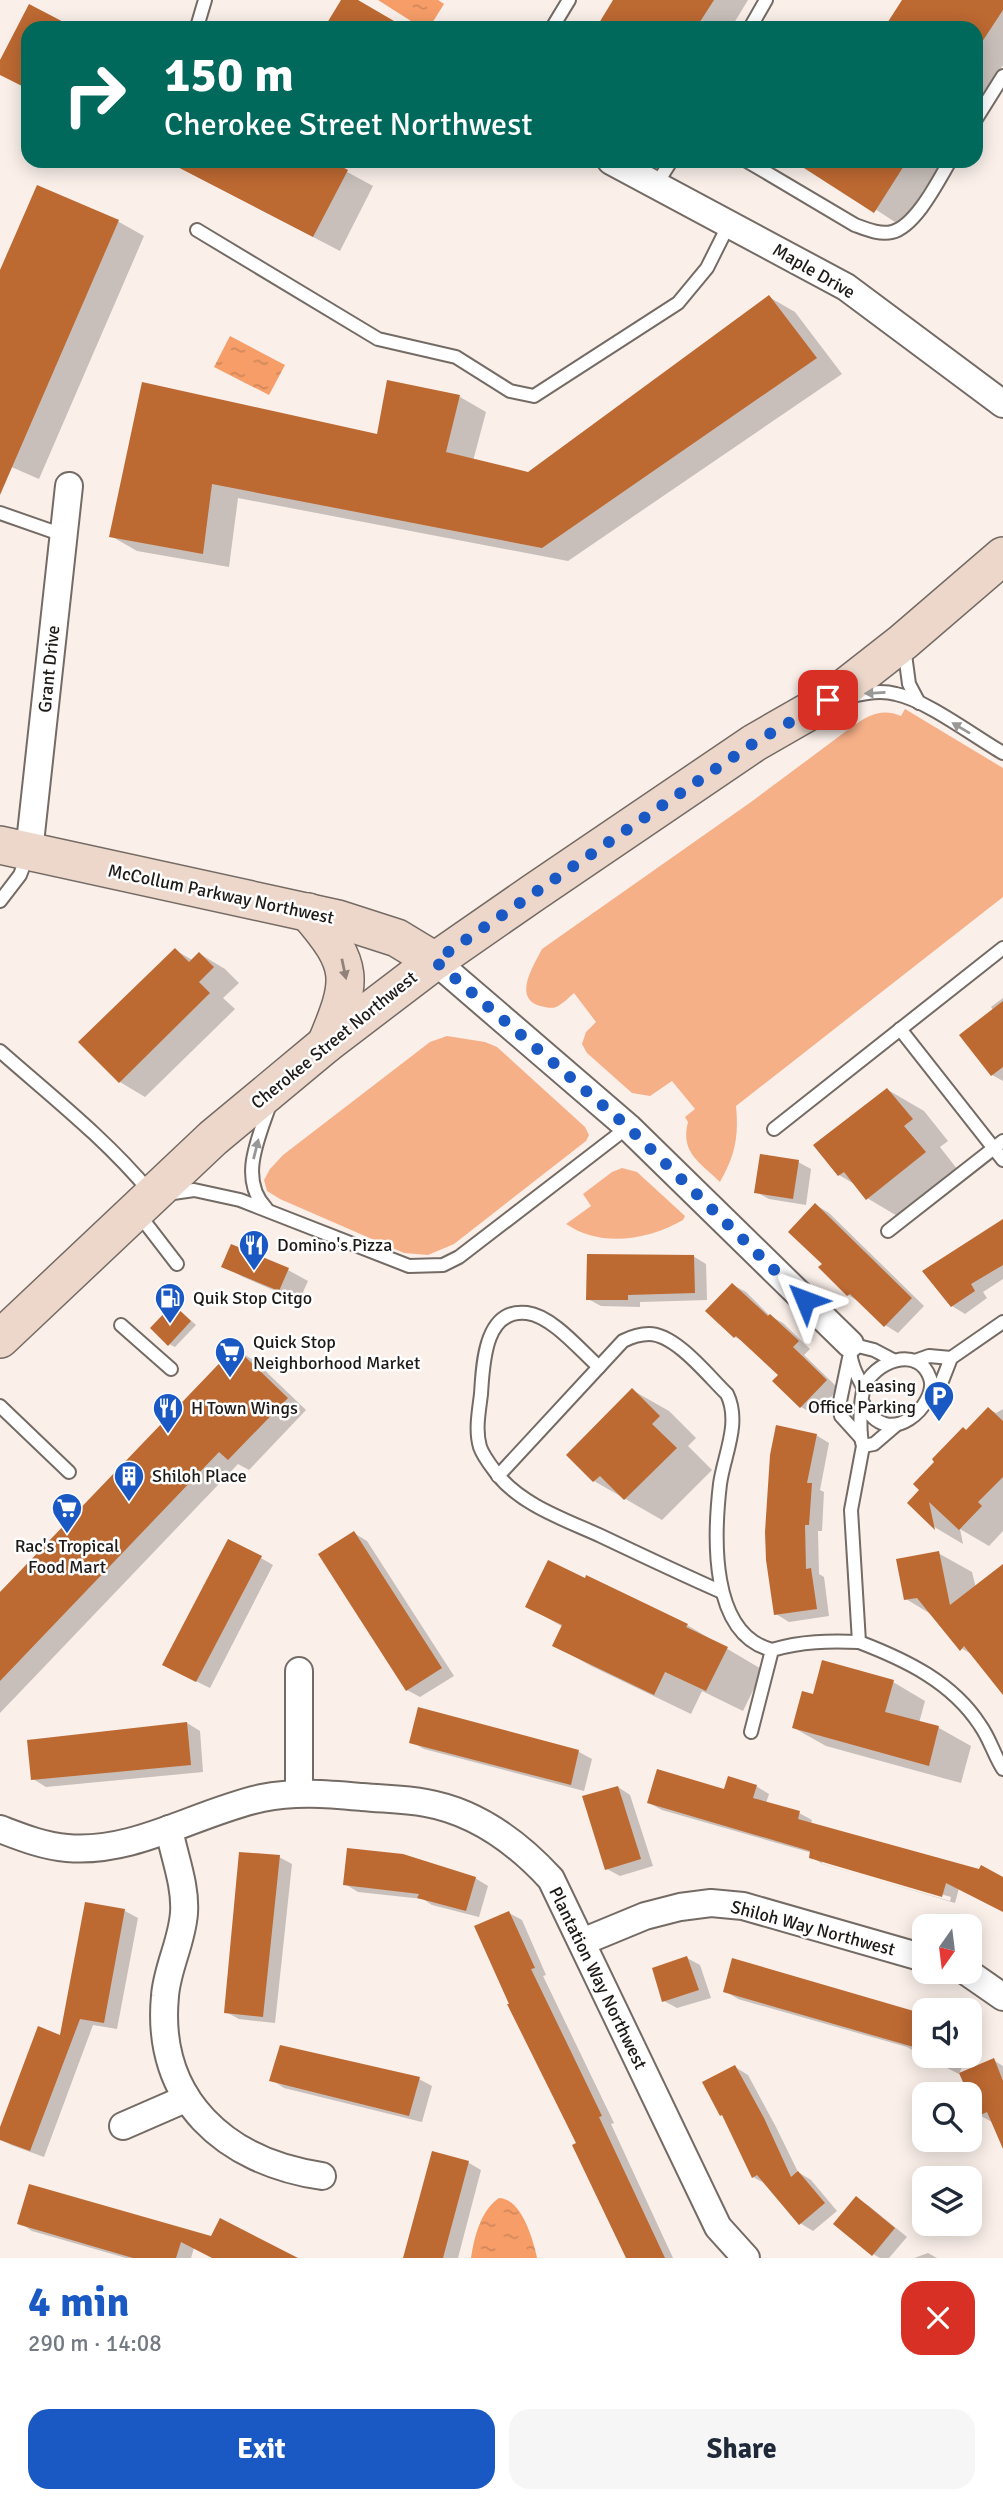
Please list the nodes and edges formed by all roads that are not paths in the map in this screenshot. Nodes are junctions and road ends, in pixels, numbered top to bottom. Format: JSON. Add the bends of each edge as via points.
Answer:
{"nodes":[{"id":1,"x":205,"y":0,"type":"edge"},
{"id":2,"x":569,"y":0,"type":"edge"},
{"id":3,"x":766,"y":0,"type":"edge"},
{"id":4,"x":199,"y":21,"type":"edge"},
{"id":5,"x":556,"y":21,"type":"edge"},
{"id":6,"x":754,"y":21,"type":"edge"},
{"id":7,"x":1003,"y":76,"type":"edge"},
{"id":8,"x":983,"y":108,"type":"edge"},
{"id":9,"x":624,"y":168,"type":"edge"},
{"id":10,"x":667,"y":168,"type":"edge"},
{"id":11,"x":759,"y":168,"type":"edge"},
{"id":12,"x":946,"y":168,"type":"edge"},
{"id":13,"x":656,"y":185,"type":"junction"},
{"id":14,"x":729,"y":224,"type":"junction"},
{"id":15,"x":197,"y":230,"type":"dead end"},
{"id":16,"x":1003,"y":404,"type":"edge"},
{"id":17,"x":69,"y":486,"type":"dead end"},
{"id":18,"x":0,"y":513,"type":"edge"},
{"id":19,"x":63,"y":535,"type":"junction"},
{"id":20,"x":1003,"y":556,"type":"edge"},
{"id":21,"x":904,"y":642,"type":"junction"},
{"id":22,"x":828,"y":700,"type":"junction"},
{"id":23,"x":920,"y":703,"type":"junction"},
{"id":24,"x":1003,"y":754,"type":"edge"},
{"id":25,"x":15,"y":849,"type":"edge"},
{"id":26,"x":0,"y":901,"type":"edge"},
{"id":27,"x":308,"y":912,"type":"junction"},
{"id":28,"x":1003,"y":948,"type":"edge"},
{"id":29,"x":435,"y":961,"type":"junction"},
{"id":30,"x":901,"y":1029,"type":"junction"},
{"id":31,"x":326,"y":1044,"type":"junction"},
{"id":32,"x":0,"y":1051,"type":"edge"},
{"id":33,"x":275,"y":1087,"type":"junction"},
{"id":34,"x":628,"y":1127,"type":"junction"},
{"id":35,"x":774,"y":1129,"type":"dead end"},
{"id":36,"x":998,"y":1144,"type":"edge"},
{"id":37,"x":1003,"y":1160,"type":"edge"},
{"id":38,"x":144,"y":1203,"type":"junction"},
{"id":39,"x":266,"y":1209,"type":"junction"},
{"id":40,"x":888,"y":1231,"type":"dead end"},
{"id":41,"x":177,"y":1265,"type":"dead end"},
{"id":42,"x":1003,"y":1322,"type":"edge"},
{"id":43,"x":121,"y":1325,"type":"dead end"},
{"id":44,"x":0,"y":1339,"type":"edge"},
{"id":45,"x":849,"y":1349,"type":"junction"},
{"id":46,"x":951,"y":1358,"type":"junction"},
{"id":47,"x":893,"y":1360,"type":"junction"},
{"id":48,"x":915,"y":1361,"type":"junction"},
{"id":49,"x":599,"y":1367,"type":"junction"},
{"id":50,"x":171,"y":1369,"type":"dead end"},
{"id":51,"x":864,"y":1389,"type":"junction"},
{"id":52,"x":931,"y":1393,"type":"junction"},
{"id":53,"x":863,"y":1403,"type":"junction"},
{"id":54,"x":0,"y":1406,"type":"edge"},
{"id":55,"x":895,"y":1426,"type":"junction"},
{"id":56,"x":862,"y":1442,"type":"junction"},
{"id":57,"x":69,"y":1472,"type":"dead end"},
{"id":58,"x":498,"y":1476,"type":"junction"},
{"id":59,"x":722,"y":1592,"type":"junction"},
{"id":60,"x":859,"y":1642,"type":"junction"},
{"id":61,"x":772,"y":1650,"type":"junction"},
{"id":62,"x":299,"y":1671,"type":"dead end"},
{"id":63,"x":751,"y":1732,"type":"dead end"},
{"id":64,"x":1003,"y":1769,"type":"edge"},
{"id":65,"x":299,"y":1793,"type":"junction"},
{"id":66,"x":0,"y":1829,"type":"edge"},
{"id":67,"x":169,"y":1829,"type":"junction"},
{"id":68,"x":582,"y":1942,"type":"junction"},
{"id":69,"x":912,"y":1955,"type":"edge"},
{"id":70,"x":982,"y":1982,"type":"edge"},
{"id":71,"x":1003,"y":1997,"type":"edge"},
{"id":72,"x":185,"y":2099,"type":"junction"},
{"id":73,"x":123,"y":2126,"type":"dead end"},
{"id":74,"x":322,"y":2176,"type":"dead end"},
{"id":75,"x":746,"y":2258,"type":"edge"}],
"edges":[{"from":1,"to":4,"type":"lane"},
{"from":2,"to":5,"type":"lane"},
{"from":3,"to":6,"type":"lane"},
{"from":7,"to":8,"type":"lane"},
{"from":9,"to":13,"type":"street","name":"Maple Drive"},
{"from":10,"to":13,"type":"lane"},
{"from":11,"to":12,"type":"lane","via":[[855,225],[893,232],[921,208]]},
{"from":13,"to":14,"type":"street","name":"Maple Drive"},
{"from":14,"to":15,"type":"lane","via":[[706,268],[678,303],[534,396],[510,391],[456,356],[378,339]]},
{"from":14,"to":16,"type":"street","name":"Maple Drive","via":[[846,287]]},
{"from":17,"to":19,"type":"street","name":"Grant Drive"},
{"from":18,"to":19,"type":"lane"},
{"from":19,"to":25,"type":"street","name":"Grant Drive"},
{"from":20,"to":21,"type":"main road","name":"Cherokee Street Northwest"},
{"from":21,"to":22,"type":"main road","name":"Cherokee Street Northwest"},
{"from":21,"to":23,"type":"lane","via":[[905,672]]},
{"from":23,"to":22,"type":"lane","one_way":true,"via":[[885,692]]},
{"from":22,"to":29,"type":"main road","name":"Cherokee Street Northwest","via":[[754,743]]},
{"from":24,"to":23,"type":"lane","one_way":true},
{"from":25,"to":26,"type":"lane","via":[[20,875]]},
{"from":25,"to":27,"type":"main road","name":"McCollum Parkway Northwest"},
{"from":27,"to":29,"type":"main road","name":"McCollum Parkway Northwest","via":[[385,933]]},
{"from":27,"to":31,"type":"main road","one_way":true,"via":[[334,944],[345,971],[344,998]]},
{"from":28,"to":30,"type":"lane"},
{"from":29,"to":31,"type":"main road","name":"Cherokee Street Northwest"},
{"from":29,"to":34,"type":"street"},
{"from":30,"to":35,"type":"lane"},
{"from":30,"to":36,"type":"lane"},
{"from":31,"to":33,"type":"main road","name":"Cherokee Street Northwest"},
{"from":32,"to":38,"type":"lane","via":[[126,1166]]},
{"from":33,"to":38,"type":"main road","name":"Cherokee Street Northwest"},
{"from":39,"to":33,"type":"lane","one_way":true,"via":[[256,1196],[252,1170]]},
{"from":34,"to":39,"type":"lane","via":[[443,1265],[409,1266]]},
{"from":34,"to":45,"type":"street"},
{"from":36,"to":37,"type":"lane"},
{"from":36,"to":40,"type":"lane"},
{"from":38,"to":39,"type":"lane","via":[[194,1190]]},
{"from":38,"to":41,"type":"lane"},
{"from":38,"to":44,"type":"main road","name":"Cherokee Street Northwest"},
{"from":42,"to":46,"type":"lane"},
{"from":43,"to":50,"type":"lane"},
{"from":45,"to":47,"type":"lane","via":[[874,1350]]},
{"from":45,"to":51,"type":"lane"},
{"from":45,"to":56,"type":"lane","via":[[839,1406],[841,1416]]},
{"from":46,"to":48,"type":"lane","via":[[929,1356]]},
{"from":46,"to":52,"type":"lane","via":[[942,1381]]},
{"from":47,"to":48,"type":"lane"},
{"from":47,"to":51,"type":"lane"},
{"from":48,"to":52,"type":"lane","via":[[931,1379]]},
{"from":49,"to":58,"type":"lane"},
{"from":49,"to":58,"type":"lane","via":[[538,1316],[515,1314],[493,1329],[485,1353],[477,1432],[481,1449]]},
{"from":49,"to":59,"type":"lane","via":[[623,1341],[652,1334],[672,1341],[727,1394],[733,1416],[720,1483]]},
{"from":51,"to":53,"type":"lane"},
{"from":52,"to":55,"type":"lane","via":[[906,1421]]},
{"from":53,"to":55,"type":"lane","via":[[869,1416]]},
{"from":53,"to":56,"type":"lane"},
{"from":54,"to":57,"type":"lane"},
{"from":55,"to":56,"type":"lane","via":[[874,1444]]},
{"from":56,"to":60,"type":"lane","via":[[851,1510]]},
{"from":58,"to":59,"type":"lane","via":[[557,1516]]},
{"from":59,"to":61,"type":"lane","via":[[740,1632]]},
{"from":60,"to":61,"type":"lane","via":[[793,1643]]},
{"from":60,"to":64,"type":"lane","via":[[919,1667],[958,1698],[980,1724]]},
{"from":61,"to":63,"type":"lane"},
{"from":62,"to":65,"type":"street"},
{"from":65,"to":67,"type":"street","name":"Plantation Way Northwest","via":[[251,1801]]},
{"from":65,"to":68,"type":"street","name":"Plantation Way Northwest","via":[[425,1803],[485,1824],[527,1853],[551,1879]]},
{"from":66,"to":67,"type":"street","name":"Plantation Way Northwest","via":[[66,1848],[109,1847]]},
{"from":67,"to":72,"type":"street","via":[[184,1911],[163,2018],[165,2042]]},
{"from":68,"to":69,"type":"street","name":"Shiloh Way Northwest","via":[[645,1916],[711,1903],[743,1906]]},
{"from":68,"to":75,"type":"street","name":"Plantation Way Northwest","via":[[718,2227]]},
{"from":70,"to":71,"type":"street"},
{"from":72,"to":73,"type":"street"},
{"from":72,"to":74,"type":"street","via":[[214,2131],[259,2159]]}]}
